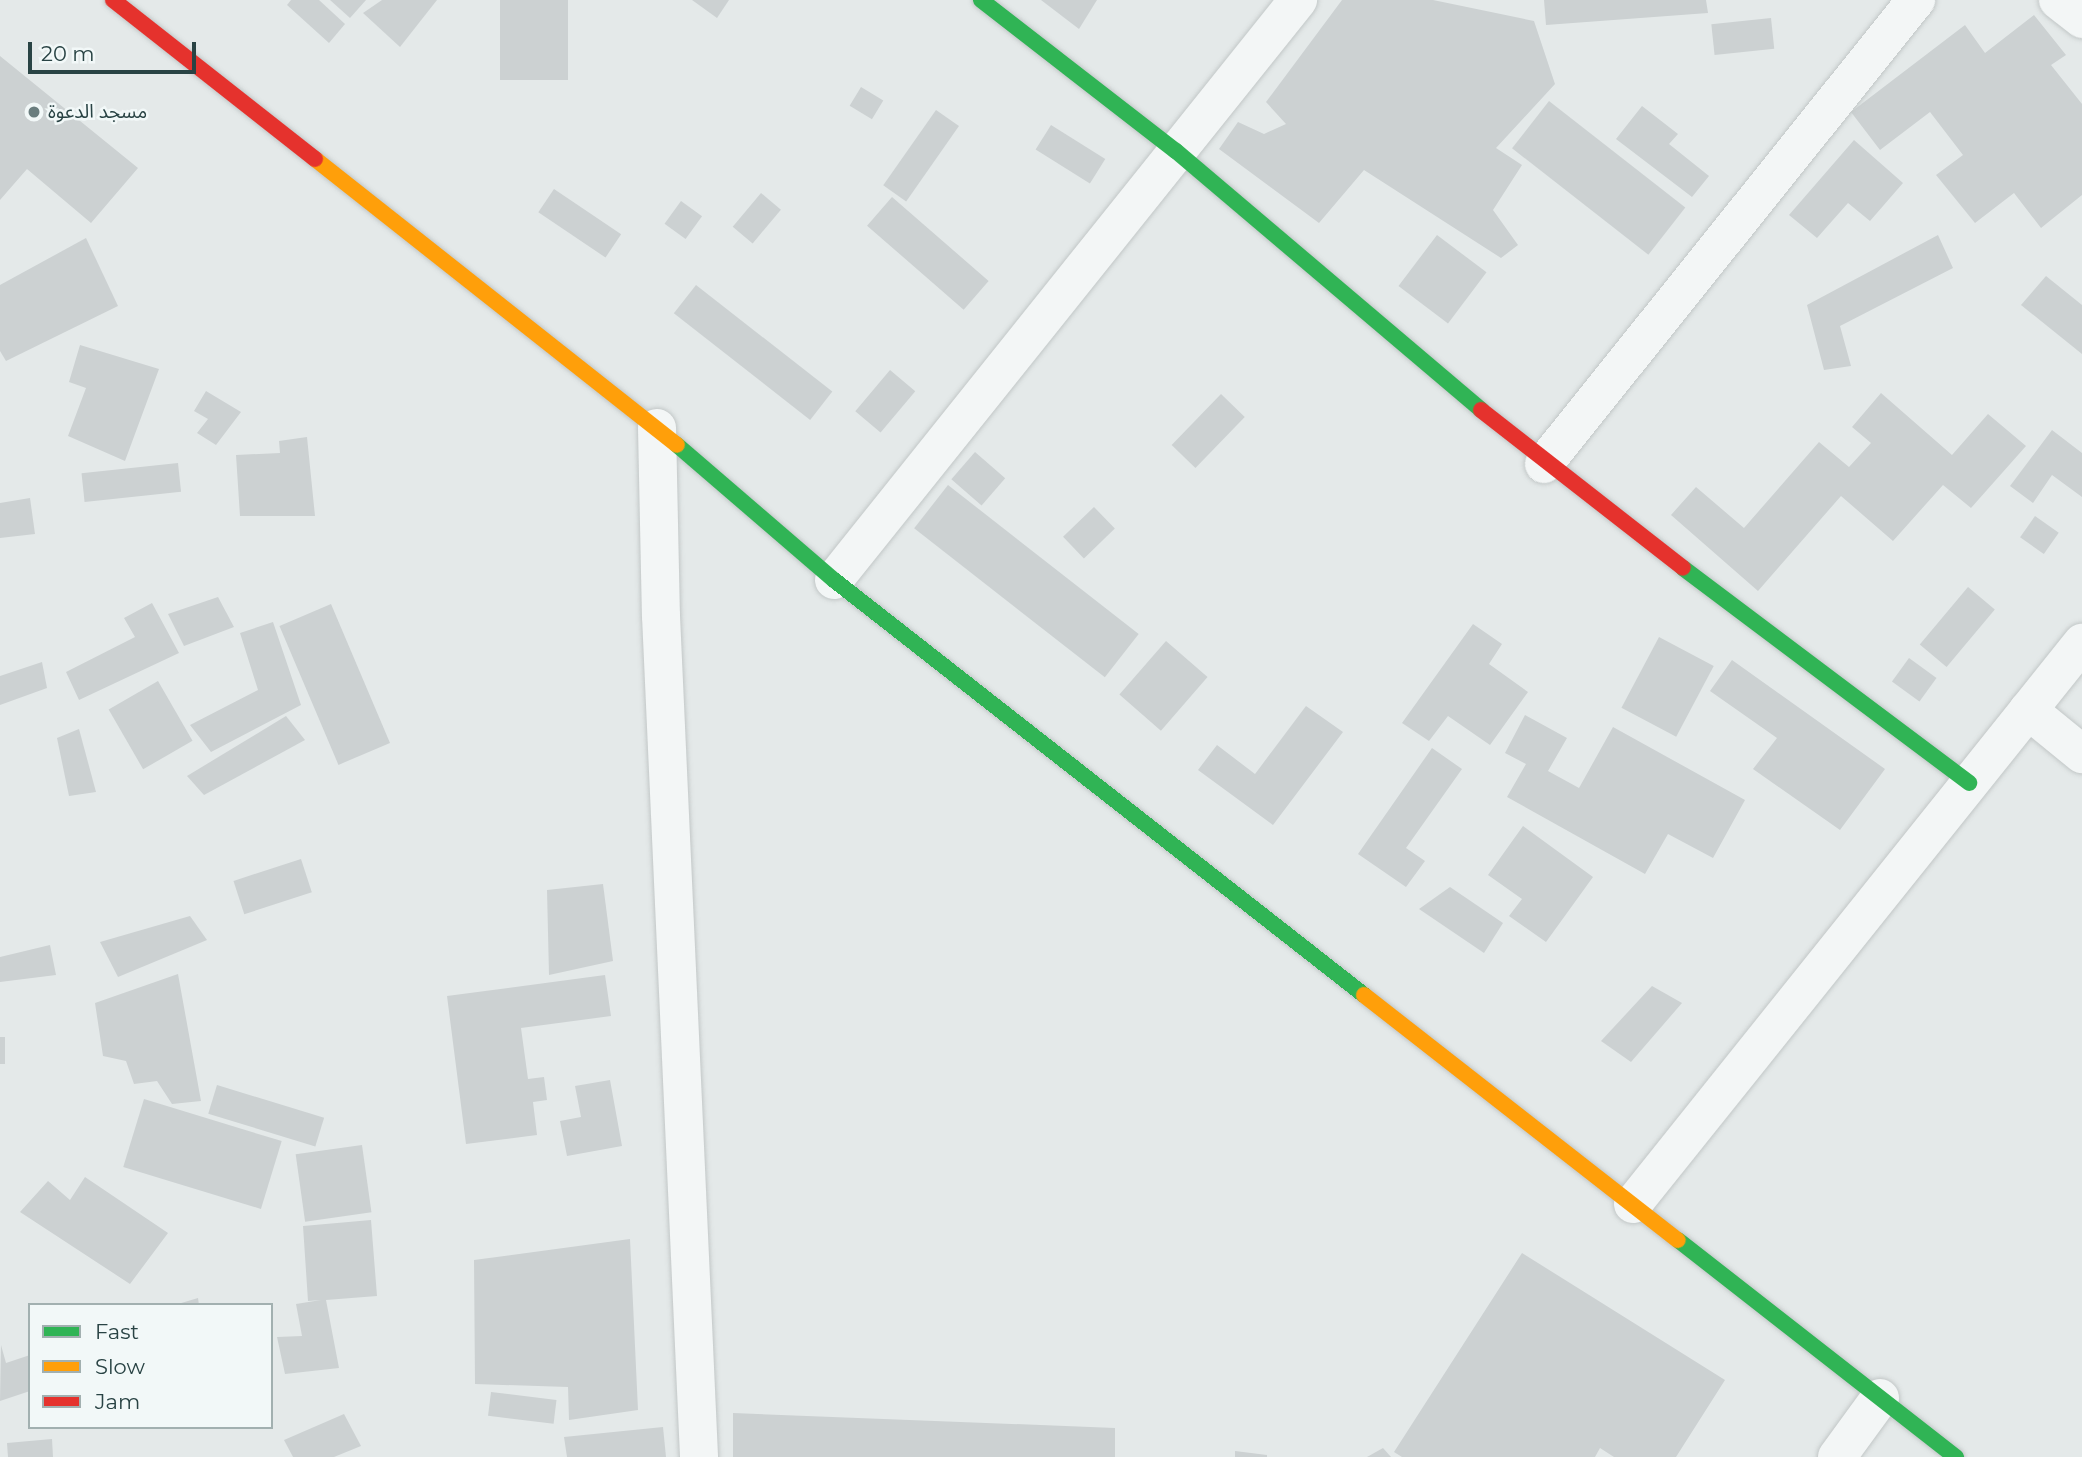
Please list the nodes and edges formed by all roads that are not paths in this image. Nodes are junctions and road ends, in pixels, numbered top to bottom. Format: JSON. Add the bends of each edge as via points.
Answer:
{"nodes":[{"id":1,"x":113,"y":0,"type":"edge"},
{"id":2,"x":981,"y":0,"type":"edge"},
{"id":3,"x":1298,"y":0,"type":"edge"},
{"id":4,"x":1916,"y":0,"type":"edge"},
{"id":5,"x":2058,"y":0,"type":"edge"},
{"id":6,"x":2082,"y":19,"type":"edge"},
{"id":7,"x":1176,"y":151,"type":"junction"},
{"id":8,"x":657,"y":428,"type":"junction"},
{"id":9,"x":1544,"y":464,"type":"junction"},
{"id":10,"x":834,"y":580,"type":"junction"},
{"id":11,"x":2082,"y":643,"type":"edge"},
{"id":12,"x":2028,"y":710,"type":"junction"},
{"id":13,"x":2082,"y":754,"type":"edge"},
{"id":14,"x":1969,"y":783,"type":"junction"},
{"id":15,"x":1633,"y":1204,"type":"junction"},
{"id":16,"x":1880,"y":1398,"type":"junction"},
{"id":17,"x":699,"y":1457,"type":"edge"},
{"id":18,"x":1837,"y":1457,"type":"edge"},
{"id":19,"x":1956,"y":1457,"type":"edge"}],
"edges":[{"from":1,"to":8,"type":"street"},
{"from":2,"to":7,"type":"street"},
{"from":3,"to":7,"type":"street"},
{"from":4,"to":9,"type":"street"},
{"from":5,"to":6,"type":"street"},
{"from":7,"to":9,"type":"street"},
{"from":7,"to":10,"type":"street"},
{"from":8,"to":10,"type":"street"},
{"from":8,"to":17,"type":"street"},
{"from":9,"to":14,"type":"street"},
{"from":10,"to":15,"type":"street"},
{"from":11,"to":12,"type":"street"},
{"from":12,"to":13,"type":"street"},
{"from":12,"to":14,"type":"street"},
{"from":14,"to":15,"type":"street"},
{"from":15,"to":16,"type":"street"},
{"from":16,"to":18,"type":"street"},
{"from":16,"to":19,"type":"street"}]}
